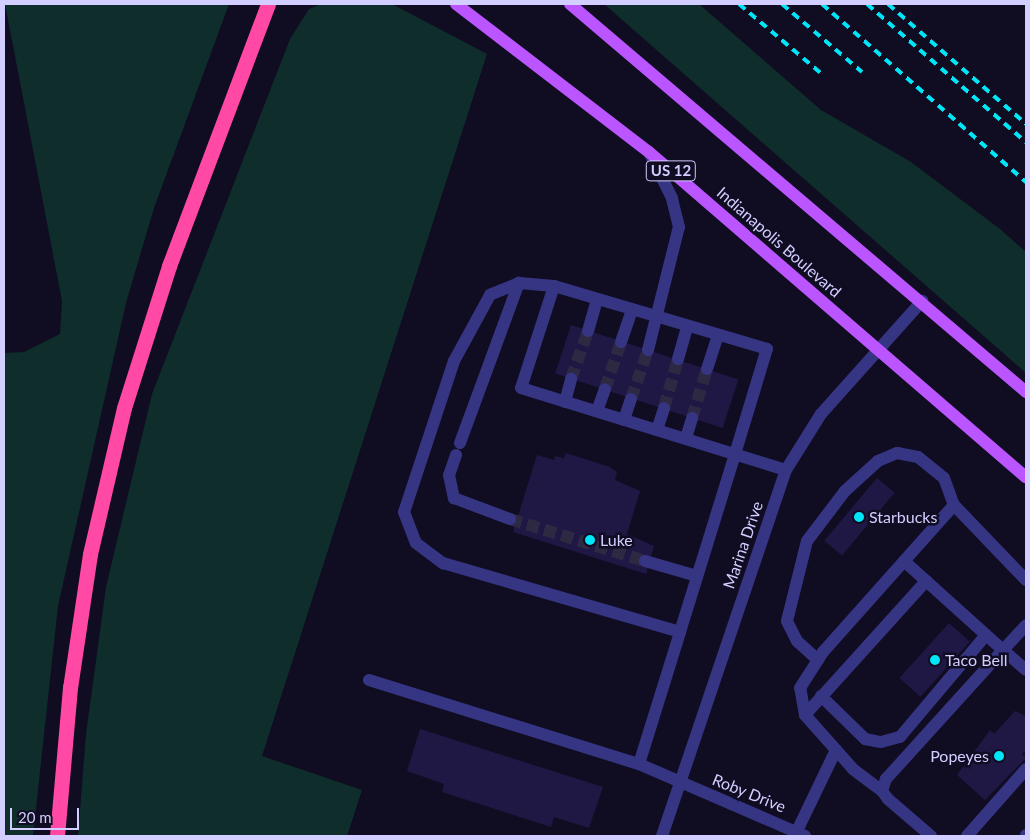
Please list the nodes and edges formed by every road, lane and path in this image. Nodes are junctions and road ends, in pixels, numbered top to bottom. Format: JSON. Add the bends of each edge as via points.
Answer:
{"nodes":[{"id":1,"x":456,"y":4,"type":"edge"},
{"id":2,"x":570,"y":4,"type":"edge"},
{"id":3,"x":269,"y":5,"type":"edge"},
{"id":4,"x":648,"y":152,"type":"junction"},
{"id":5,"x":519,"y":282,"type":"junction"},
{"id":6,"x":554,"y":286,"type":"junction"},
{"id":7,"x":597,"y":300,"type":"junction"},
{"id":8,"x":922,"y":301,"type":"junction"},
{"id":9,"x":632,"y":310,"type":"junction"},
{"id":10,"x":658,"y":318,"type":"junction"},
{"id":11,"x":687,"y":327,"type":"junction"},
{"id":12,"x":588,"y":331,"type":"tunnel mouth"},
{"id":13,"x":718,"y":335,"type":"junction"},
{"id":14,"x":621,"y":342,"type":"tunnel mouth"},
{"id":15,"x":648,"y":350,"type":"tunnel mouth"},
{"id":16,"x":879,"y":350,"type":"junction"},
{"id":17,"x":678,"y":360,"type":"tunnel mouth"},
{"id":18,"x":707,"y":369,"type":"tunnel mouth"},
{"id":19,"x":571,"y":379,"type":"tunnel mouth"},
{"id":20,"x":605,"y":389,"type":"tunnel mouth"},
{"id":21,"x":1026,"y":392,"type":"edge"},
{"id":22,"x":631,"y":399,"type":"tunnel mouth"},
{"id":23,"x":564,"y":402,"type":"junction"},
{"id":24,"x":664,"y":408,"type":"tunnel mouth"},
{"id":25,"x":597,"y":412,"type":"junction"},
{"id":26,"x":692,"y":418,"type":"tunnel mouth"},
{"id":27,"x":624,"y":420,"type":"junction"},
{"id":28,"x":657,"y":430,"type":"junction"},
{"id":29,"x":686,"y":438,"type":"junction"},
{"id":30,"x":735,"y":454,"type":"junction"},
{"id":31,"x":786,"y":470,"type":"junction"},
{"id":32,"x":1026,"y":477,"type":"edge"},
{"id":33,"x":954,"y":505,"type":"junction"},
{"id":34,"x":510,"y":519,"type":"tunnel mouth"},
{"id":35,"x":646,"y":561,"type":"tunnel mouth"},
{"id":36,"x":904,"y":561,"type":"junction"},
{"id":37,"x":697,"y":576,"type":"junction"},
{"id":38,"x":1026,"y":580,"type":"edge"},
{"id":39,"x":926,"y":581,"type":"junction"},
{"id":40,"x":1026,"y":625,"type":"edge"},
{"id":41,"x":680,"y":632,"type":"junction"},
{"id":42,"x":986,"y":635,"type":"junction"},
{"id":43,"x":1003,"y":650,"type":"junction"},
{"id":44,"x":818,"y":660,"type":"junction"},
{"id":45,"x":1026,"y":670,"type":"edge"},
{"id":46,"x":369,"y":680,"type":"dead end"},
{"id":47,"x":822,"y":696,"type":"junction"},
{"id":48,"x":804,"y":715,"type":"junction"},
{"id":49,"x":836,"y":750,"type":"junction"},
{"id":50,"x":638,"y":764,"type":"junction"},
{"id":51,"x":1026,"y":769,"type":"edge"},
{"id":52,"x":678,"y":783,"type":"junction"},
{"id":53,"x":882,"y":791,"type":"junction"},
{"id":54,"x":801,"y":834,"type":"edge"},
{"id":55,"x":57,"y":836,"type":"edge"},
{"id":56,"x":662,"y":836,"type":"edge"},
{"id":57,"x":931,"y":836,"type":"edge"},
{"id":58,"x":967,"y":836,"type":"edge"}],
"edges":[{"from":1,"to":4,"type":"main road","name":"Indianapolis Boulevard","number":"US 12"},
{"from":2,"to":8,"type":"main road"},
{"from":3,"to":55,"type":"highway","via":[[169,266],[124,408],[90,554],[70,688]]},
{"from":4,"to":10,"type":"street","via":[[672,198],[679,227]]},
{"from":4,"to":16,"type":"main road","name":"Indianapolis Boulevard","number":"US 12"},
{"from":5,"to":6,"type":"street"},
{"from":5,"to":34,"type":"street","via":[[449,475],[454,498]]},
{"from":5,"to":41,"type":"street","via":[[490,294],[454,361],[404,512],[416,543],[443,563]]},
{"from":6,"to":7,"type":"street"},
{"from":6,"to":23,"type":"street","via":[[521,388]]},
{"from":7,"to":9,"type":"street"},
{"from":7,"to":12,"type":"street"},
{"from":8,"to":16,"type":"street","name":"Marina Drive"},
{"from":8,"to":21,"type":"main road"},
{"from":9,"to":10,"type":"street"},
{"from":9,"to":14,"type":"street"},
{"from":10,"to":11,"type":"street"},
{"from":10,"to":15,"type":"street"},
{"from":11,"to":13,"type":"street"},
{"from":11,"to":17,"type":"street"},
{"from":13,"to":18,"type":"street"},
{"from":13,"to":30,"type":"street","via":[[766,349]]},
{"from":16,"to":31,"type":"street","name":"Marina Drive","via":[[821,414]]},
{"from":16,"to":32,"type":"main road","name":"Indianapolis Boulevard","number":"US 12"},
{"from":19,"to":23,"type":"street"},
{"from":20,"to":25,"type":"street"},
{"from":22,"to":27,"type":"street"},
{"from":23,"to":25,"type":"street"},
{"from":24,"to":28,"type":"street"},
{"from":25,"to":27,"type":"street"},
{"from":26,"to":29,"type":"street"},
{"from":27,"to":28,"type":"street"},
{"from":28,"to":29,"type":"street"},
{"from":29,"to":30,"type":"street"},
{"from":30,"to":31,"type":"street"},
{"from":30,"to":37,"type":"street"},
{"from":31,"to":52,"type":"street","name":"Marina Drive"},
{"from":33,"to":36,"type":"street"},
{"from":33,"to":38,"type":"street"},
{"from":33,"to":44,"type":"street","via":[[944,478],[918,458],[897,453],[878,461],[845,491],[808,542],[787,621],[797,641]]},
{"from":35,"to":37,"type":"street"},
{"from":36,"to":39,"type":"street"},
{"from":36,"to":44,"type":"street"},
{"from":37,"to":41,"type":"street"},
{"from":39,"to":42,"type":"street"},
{"from":39,"to":47,"type":"street"},
{"from":40,"to":43,"type":"street"},
{"from":41,"to":50,"type":"street"},
{"from":42,"to":43,"type":"street"},
{"from":42,"to":47,"type":"street","via":[[900,736],[881,742],[865,739]]},
{"from":43,"to":45,"type":"street"},
{"from":43,"to":53,"type":"street","via":[[886,779]]},
{"from":44,"to":48,"type":"street","via":[[800,688]]},
{"from":46,"to":50,"type":"street","name":"Roby Drive"},
{"from":47,"to":48,"type":"street"},
{"from":48,"to":49,"type":"street"},
{"from":49,"to":53,"type":"street"},
{"from":49,"to":54,"type":"street"},
{"from":50,"to":52,"type":"street","name":"Roby Drive"},
{"from":51,"to":58,"type":"street"},
{"from":52,"to":54,"type":"street","name":"Roby Drive"},
{"from":52,"to":56,"type":"street","name":"Marina Drive"},
{"from":53,"to":57,"type":"street"}]}
